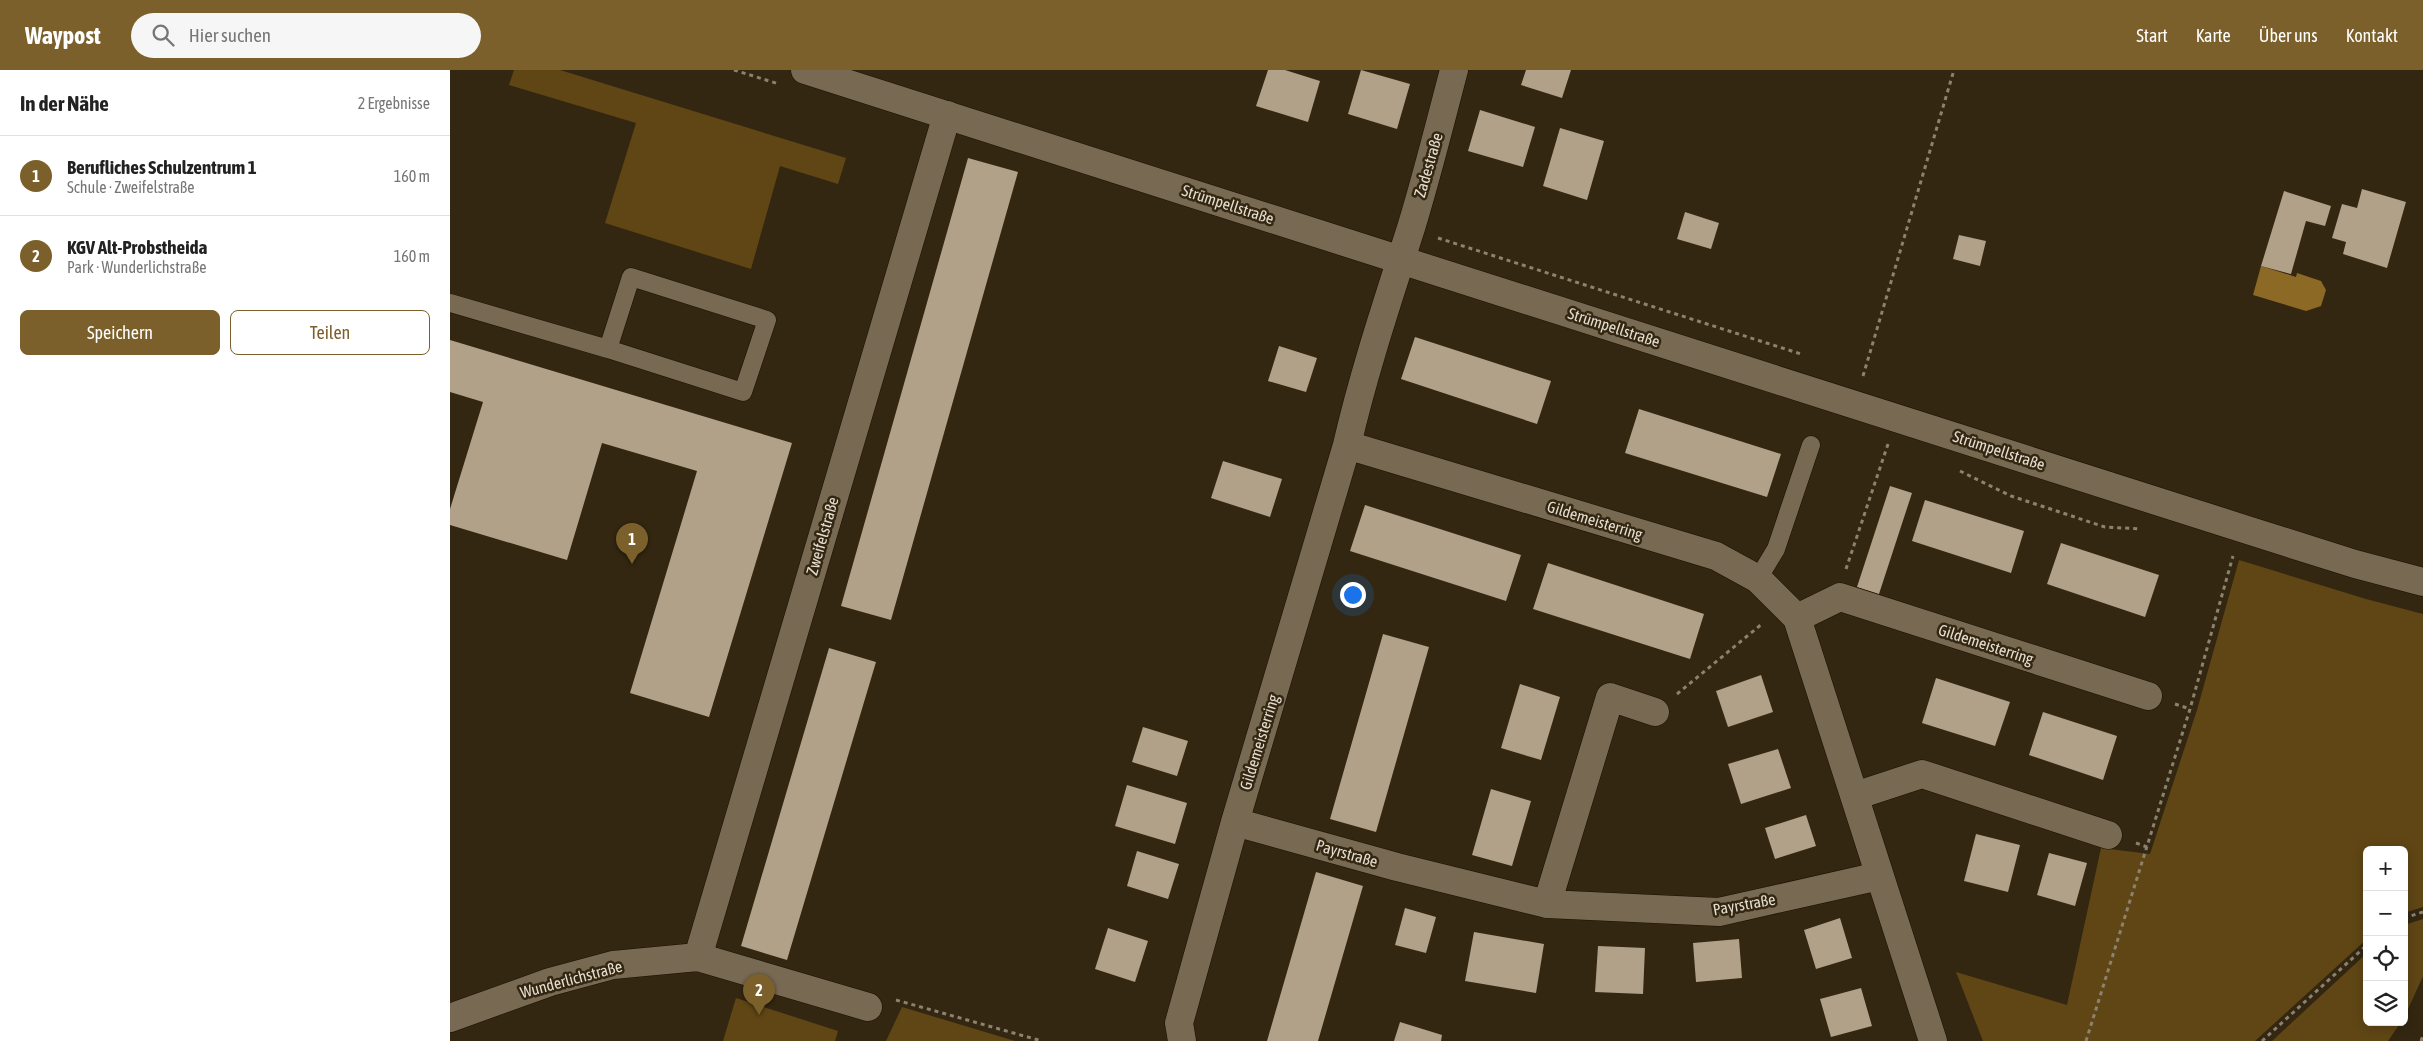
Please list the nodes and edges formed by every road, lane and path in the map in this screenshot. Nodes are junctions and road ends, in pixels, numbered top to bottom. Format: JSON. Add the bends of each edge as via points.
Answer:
{"nodes":[{"id":1,"x":805,"y":70,"type":"edge"},
{"id":2,"x":1454,"y":70,"type":"edge"},
{"id":3,"x":1954,"y":70,"type":"edge"},
{"id":4,"x":947,"y":115,"type":"junction"},
{"id":5,"x":1400,"y":259,"type":"junction"},
{"id":6,"x":450,"y":303,"type":"edge"},
{"id":7,"x":608,"y":349,"type":"junction"},
{"id":8,"x":1855,"y":404,"type":"junction"},
{"id":9,"x":1896,"y":418,"type":"junction"},
{"id":10,"x":1347,"y":445,"type":"junction"},
{"id":11,"x":1811,"y":445,"type":"dead end"},
{"id":12,"x":2241,"y":528,"type":"junction"},
{"id":13,"x":1758,"y":579,"type":"junction"},
{"id":14,"x":2423,"y":582,"type":"edge"},
{"id":15,"x":1840,"y":597,"type":"junction"},
{"id":16,"x":1797,"y":618,"type":"junction"},
{"id":17,"x":2148,"y":696,"type":"dead end"},
{"id":18,"x":1655,"y":712,"type":"joint"},
{"id":19,"x":1855,"y":796,"type":"junction"},
{"id":20,"x":1235,"y":822,"type":"junction"},
{"id":21,"x":2108,"y":835,"type":"dead end"},
{"id":22,"x":1879,"y":876,"type":"junction"},
{"id":23,"x":1547,"y":904,"type":"junction"},
{"id":24,"x":2423,"y":912,"type":"edge"},
{"id":25,"x":2408,"y":917,"type":"edge"},
{"id":26,"x":2363,"y":948,"type":"edge"},
{"id":27,"x":698,"y":957,"type":"junction"},
{"id":28,"x":868,"y":1007,"type":"joint"},
{"id":29,"x":450,"y":1018,"type":"edge"},
{"id":30,"x":2423,"y":1035,"type":"edge"},
{"id":31,"x":1042,"y":1041,"type":"edge"},
{"id":32,"x":1182,"y":1041,"type":"edge"},
{"id":33,"x":1934,"y":1041,"type":"edge"},
{"id":34,"x":2086,"y":1041,"type":"edge"},
{"id":35,"x":2262,"y":1041,"type":"edge"},
{"id":36,"x":2421,"y":1041,"type":"edge"}],
"edges":[{"from":1,"to":4,"type":"street","name":"Strümpellstraße"},
{"from":2,"to":5,"type":"street","name":"Zadestraße"},
{"from":3,"to":8,"type":"path"},
{"from":4,"to":5,"type":"street","name":"Strümpellstraße"},
{"from":4,"to":27,"type":"street","name":"Zweifelstraße"},
{"from":5,"to":8,"type":"street","name":"Strümpellstraße"},
{"from":5,"to":10,"type":"street","name":"Gildemeisterring","via":[[1357,399]]},
{"from":6,"to":7,"type":"lane"},
{"from":7,"to":7,"type":"lane","via":[[632,277],[767,320],[743,392]]},
{"from":8,"to":9,"type":"street","name":"Strümpellstraße"},
{"from":9,"to":12,"type":"street","name":"Strümpellstraße"},
{"from":9,"to":15,"type":"path","via":[[1842,581]]},
{"from":10,"to":13,"type":"street","name":"Gildemeisterring","via":[[1716,556]]},
{"from":10,"to":20,"type":"street","name":"Gildemeisterring"},
{"from":11,"to":13,"type":"lane","via":[[1776,549]]},
{"from":12,"to":14,"type":"street","name":"Strümpellstraße"},
{"from":12,"to":34,"type":"path","via":[[2190,709]]},
{"from":13,"to":16,"type":"street","name":"Gildemeisterring"},
{"from":15,"to":16,"type":"street"},
{"from":15,"to":17,"type":"street","name":"Gildemeisterring"},
{"from":16,"to":18,"type":"path","via":[[1767,619]]},
{"from":16,"to":19,"type":"street","name":"Gildemeisterring"},
{"from":18,"to":23,"type":"street","via":[[1610,697]]},
{"from":19,"to":21,"type":"street","via":[[1922,774]]},
{"from":19,"to":22,"type":"street","name":"Gildemeisterring"},
{"from":20,"to":23,"type":"street","name":"Payrstraße","via":[[1396,867]]},
{"from":20,"to":32,"type":"street","name":"Gildemeisterring","via":[[1179,1024]]},
{"from":22,"to":23,"type":"street","name":"Payrstraße","via":[[1719,912]]},
{"from":22,"to":33,"type":"street","name":"Gildemeisterring"},
{"from":24,"to":25,"type":"path"},
{"from":26,"to":35,"type":"path"},
{"from":27,"to":28,"type":"street","name":"Wunderlichstraße"},
{"from":27,"to":29,"type":"street","name":"Wunderlichstraße","via":[[613,966],[550,982]]},
{"from":28,"to":31,"type":"path","via":[[896,1000]]},
{"from":30,"to":36,"type":"path"}]}
